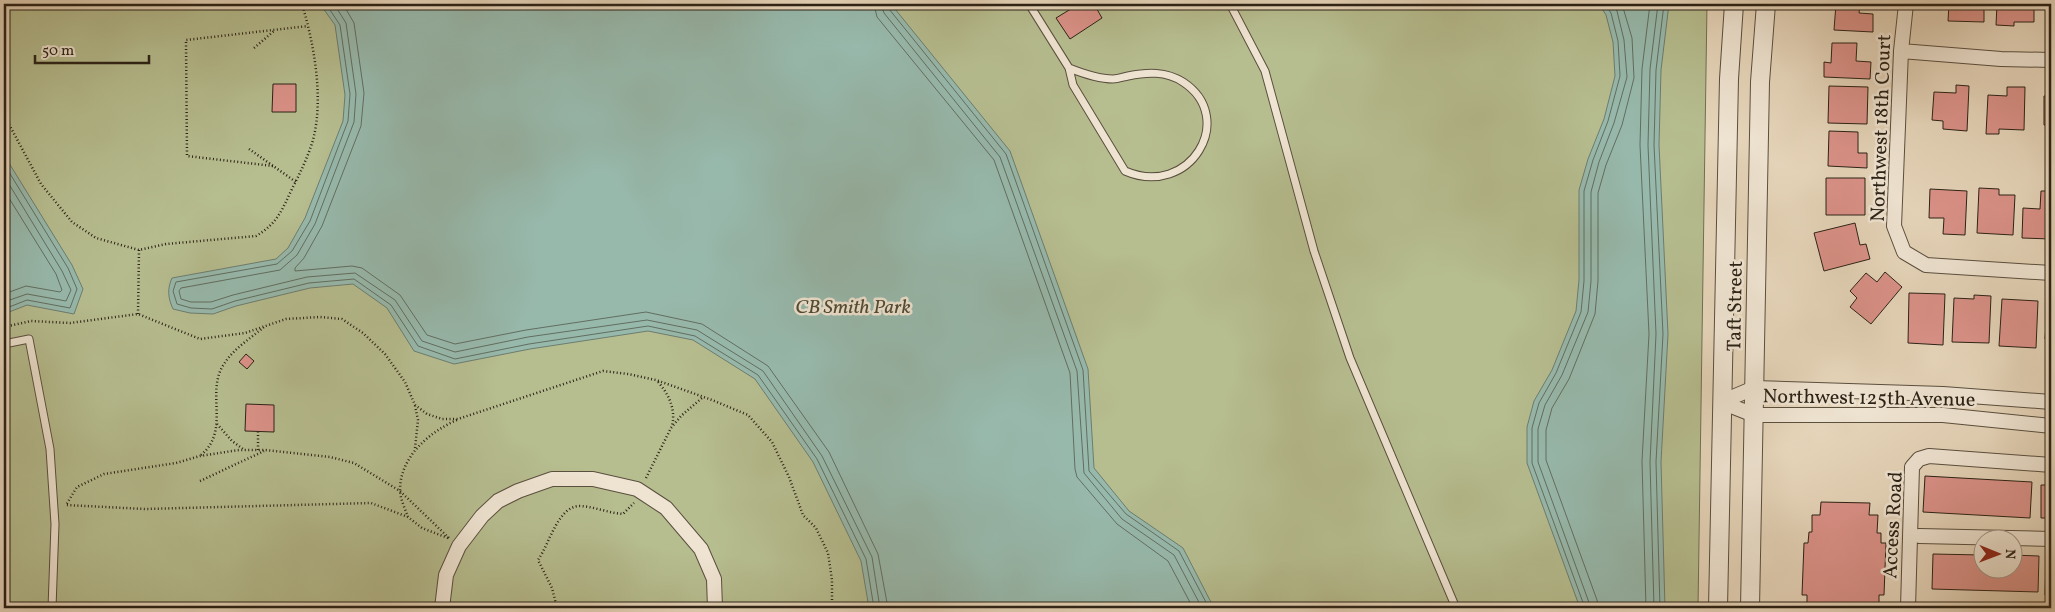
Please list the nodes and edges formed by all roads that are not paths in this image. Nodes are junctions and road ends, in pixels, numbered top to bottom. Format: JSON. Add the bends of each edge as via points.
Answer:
{"nodes":[{"id":1,"x":1029,"y":4,"type":"edge"},
{"id":2,"x":1230,"y":4,"type":"edge"},
{"id":3,"x":1734,"y":4,"type":"edge"},
{"id":4,"x":1766,"y":4,"type":"edge"},
{"id":5,"x":1906,"y":4,"type":"edge"},
{"id":6,"x":1901,"y":51,"type":"junction"},
{"id":7,"x":2051,"y":60,"type":"edge"},
{"id":8,"x":1070,"y":68,"type":"junction"},
{"id":9,"x":2051,"y":273,"type":"edge"},
{"id":10,"x":4,"y":344,"type":"edge"},
{"id":11,"x":1754,"y":388,"type":"junction"},
{"id":12,"x":1721,"y":402,"type":"junction"},
{"id":13,"x":2051,"y":402,"type":"edge"},
{"id":14,"x":1754,"y":415,"type":"junction"},
{"id":15,"x":2051,"y":426,"type":"edge"},
{"id":16,"x":2051,"y":465,"type":"edge"},
{"id":17,"x":1914,"y":536,"type":"junction"},
{"id":18,"x":2051,"y":539,"type":"edge"},
{"id":19,"x":52,"y":608,"type":"edge"},
{"id":20,"x":442,"y":608,"type":"edge"},
{"id":21,"x":715,"y":608,"type":"edge"},
{"id":22,"x":1456,"y":608,"type":"edge"},
{"id":23,"x":1718,"y":608,"type":"edge"},
{"id":24,"x":1750,"y":608,"type":"edge"},
{"id":25,"x":1908,"y":608,"type":"edge"}],
"edges":[{"from":1,"to":8,"type":"lane"},
{"from":2,"to":22,"type":"lane","via":[[1264,71],[1314,251],[1350,358]]},
{"from":3,"to":12,"type":"street","name":"Taft Street","via":[[1729,79]]},
{"from":4,"to":11,"type":"street","name":"Taft Street","via":[[1760,82]]},
{"from":5,"to":6,"type":"street","name":"Northwest 18th Court"},
{"from":6,"to":7,"type":"street"},
{"from":6,"to":9,"type":"street","name":"Northwest 18th Court","via":[[1894,226],[1904,252],[1926,265]]},
{"from":8,"to":8,"type":"lane","via":[[1074,86],[1124,171],[1152,178],[1174,173],[1200,151],[1206,121],[1204,107],[1196,93],[1182,82],[1165,74],[1148,73],[1116,79],[1094,77]]},
{"from":10,"to":19,"type":"lane","via":[[29,339],[50,449],[55,524]]},
{"from":11,"to":12,"type":"street","name":"Northwest 125th Avenue"},
{"from":11,"to":13,"type":"street","name":"Northwest 125th Avenue","via":[[1943,394]]},
{"from":11,"to":14,"type":"street","name":"Taft Street"},
{"from":12,"to":14,"type":"street","name":"Northwest 125th Avenue"},
{"from":12,"to":23,"type":"street","name":"Taft Street"},
{"from":14,"to":15,"type":"street","name":"Northwest 125th Avenue","via":[[1943,416]]},
{"from":14,"to":24,"type":"street","name":"Taft Street"},
{"from":16,"to":17,"type":"street","name":"Access Road","via":[[1929,456],[1919,459],[1912,467]]},
{"from":17,"to":18,"type":"street"},
{"from":17,"to":25,"type":"street","name":"Access Road"},
{"from":20,"to":21,"type":"street","via":[[454,542],[498,501],[552,479],[593,479],[637,490],[666,508],[701,550],[714,579]]}]}
